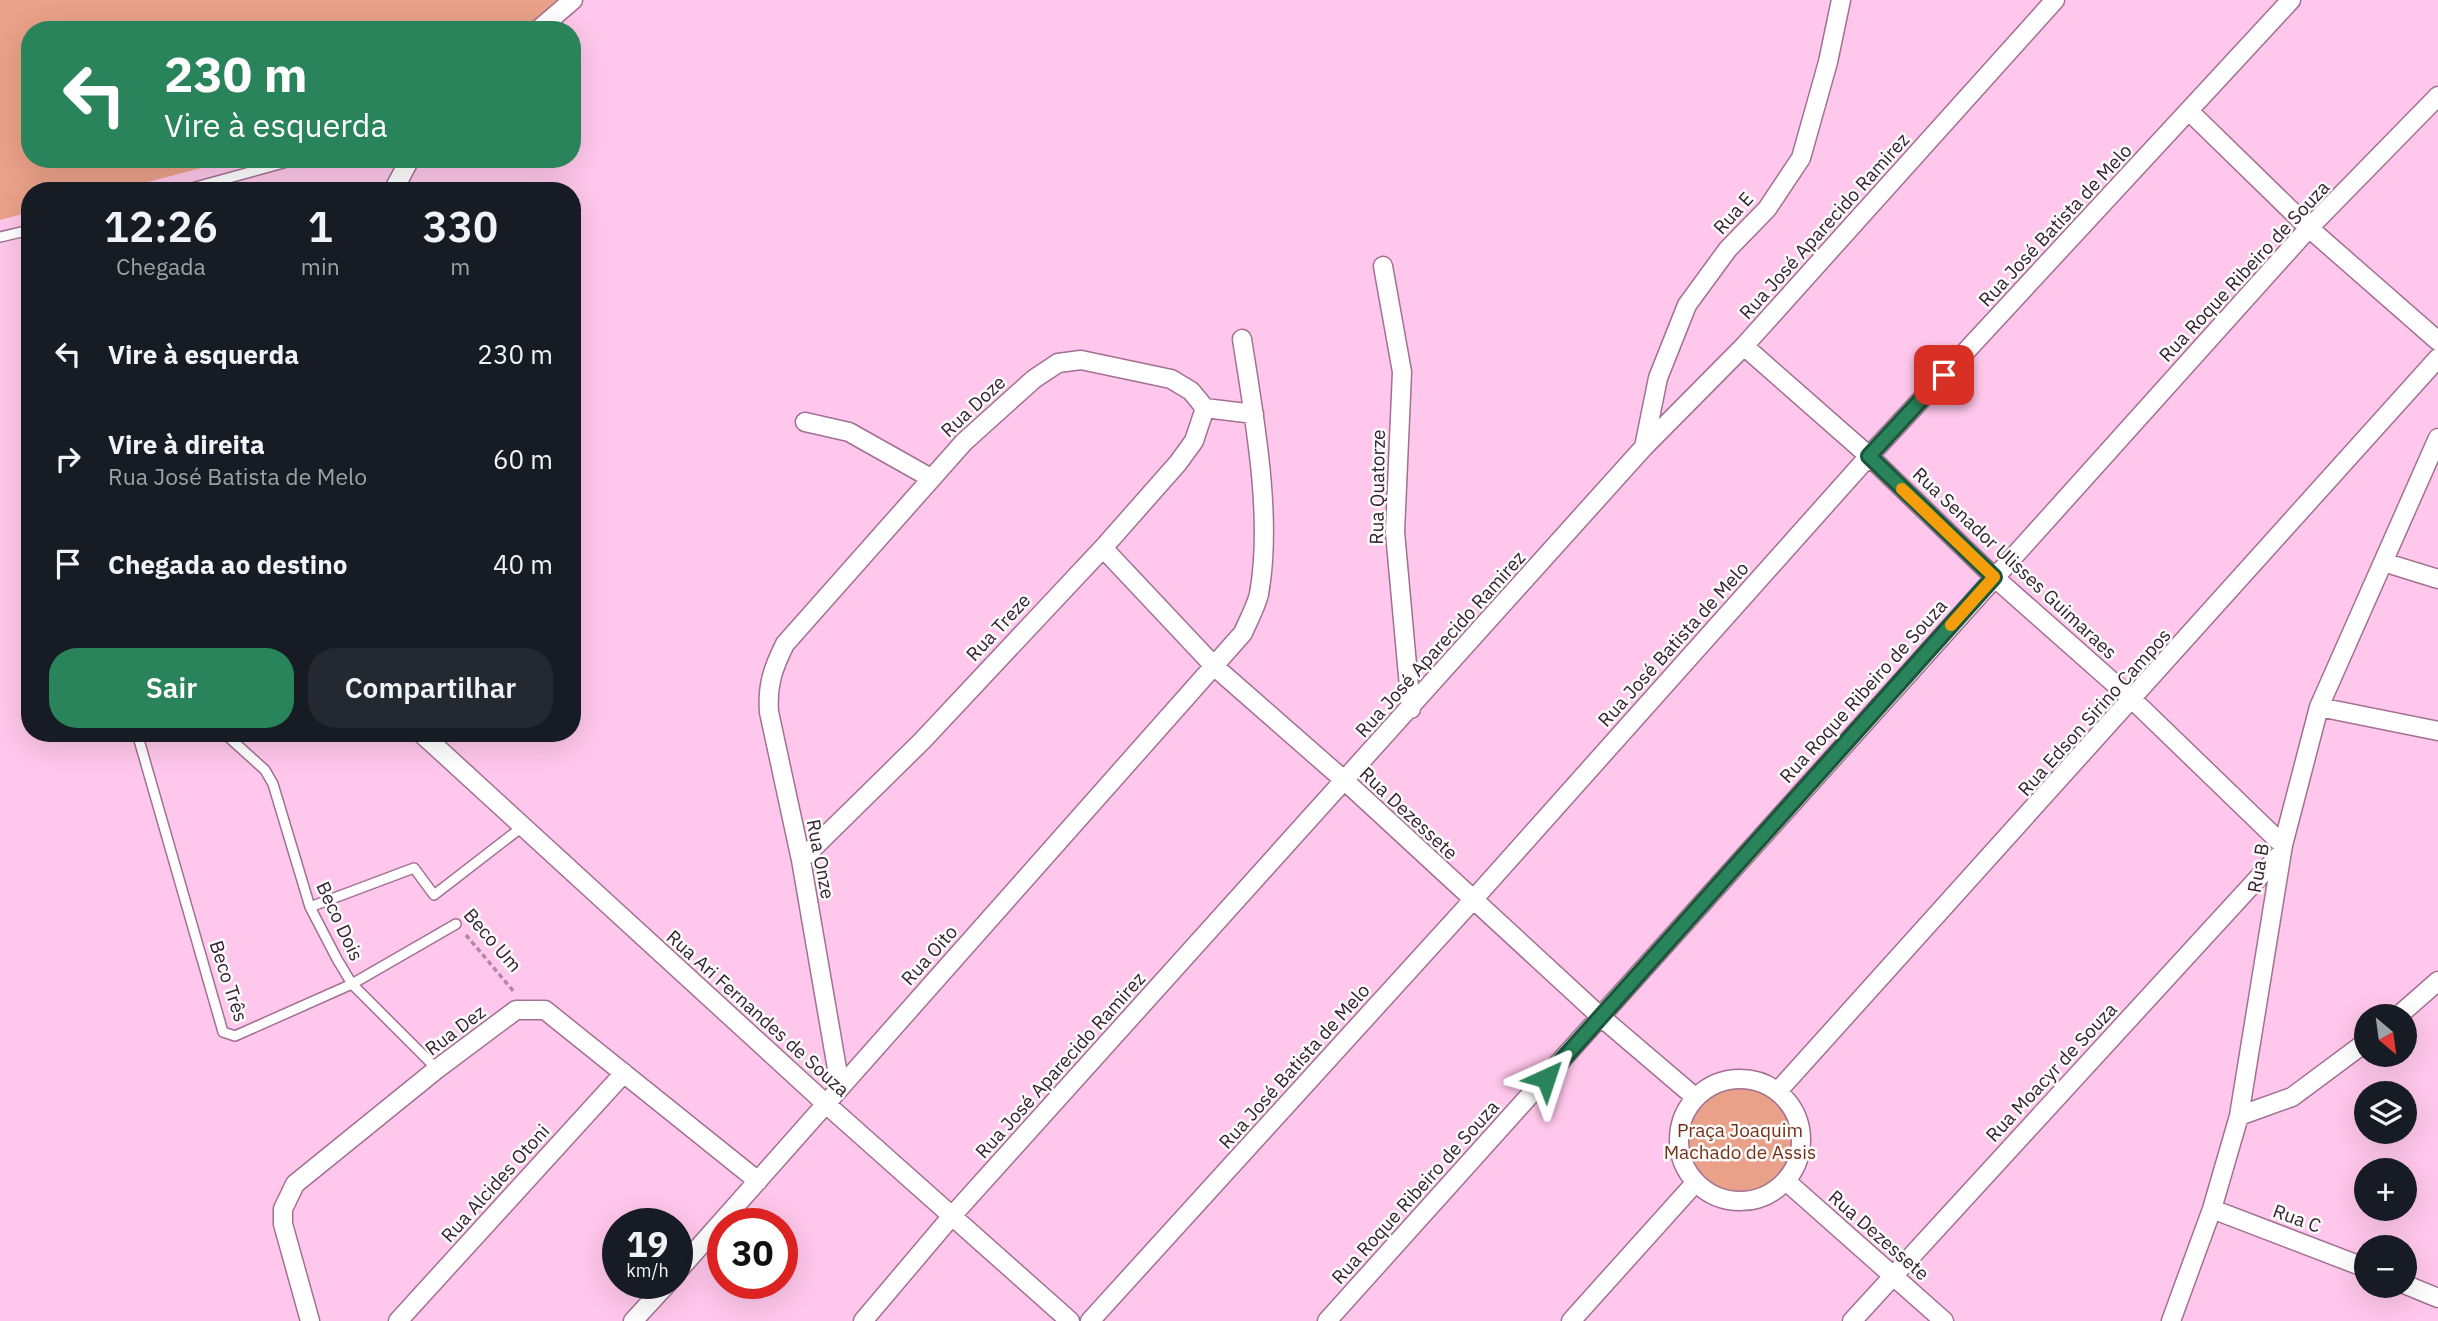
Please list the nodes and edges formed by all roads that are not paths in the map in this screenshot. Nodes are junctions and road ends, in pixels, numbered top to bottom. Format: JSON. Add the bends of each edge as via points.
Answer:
{"nodes":[{"id":1,"x":573,"y":0,"type":"edge"},
{"id":2,"x":1841,"y":0,"type":"edge"},
{"id":3,"x":2055,"y":0,"type":"edge"},
{"id":4,"x":2291,"y":0,"type":"edge"},
{"id":5,"x":548,"y":21,"type":"edge"},
{"id":6,"x":2438,"y":96,"type":"edge"},
{"id":7,"x":2190,"y":112,"type":"junction"},
{"id":8,"x":266,"y":168,"type":"edge"},
{"id":9,"x":214,"y":182,"type":"edge"},
{"id":10,"x":2309,"y":228,"type":"junction"},
{"id":11,"x":21,"y":232,"type":"edge"},
{"id":12,"x":0,"y":237,"type":"edge"},
{"id":13,"x":1383,"y":266,"type":"dead end"},
{"id":14,"x":1242,"y":339,"type":"dead end"},
{"id":15,"x":2438,"y":341,"type":"edge"},
{"id":16,"x":1744,"y":346,"type":"junction"},
{"id":17,"x":2438,"y":358,"type":"edge"},
{"id":18,"x":1205,"y":408,"type":"junction"},
{"id":19,"x":1254,"y":414,"type":"junction"},
{"id":20,"x":805,"y":422,"type":"dead end"},
{"id":21,"x":2438,"y":438,"type":"edge"},
{"id":22,"x":1644,"y":447,"type":"junction"},
{"id":23,"x":1869,"y":456,"type":"junction"},
{"id":24,"x":929,"y":477,"type":"junction"},
{"id":25,"x":1103,"y":548,"type":"junction"},
{"id":26,"x":2384,"y":562,"type":"junction"},
{"id":27,"x":1994,"y":577,"type":"junction"},
{"id":28,"x":2438,"y":579,"type":"edge"},
{"id":29,"x":785,"y":644,"type":"joint"},
{"id":30,"x":1214,"y":667,"type":"junction"},
{"id":31,"x":2133,"y":700,"type":"junction"},
{"id":32,"x":2319,"y":707,"type":"junction"},
{"id":33,"x":1411,"y":709,"type":"junction"},
{"id":34,"x":2438,"y":731,"type":"edge"},
{"id":35,"x":139,"y":742,"type":"edge"},
{"id":36,"x":234,"y":742,"type":"edge"},
{"id":37,"x":431,"y":742,"type":"edge"},
{"id":38,"x":1345,"y":781,"type":"junction"},
{"id":39,"x":522,"y":827,"type":"junction"},
{"id":40,"x":2282,"y":849,"type":"junction"},
{"id":41,"x":801,"y":860,"type":"junction"},
{"id":42,"x":1472,"y":901,"type":"junction"},
{"id":43,"x":310,"y":907,"type":"junction"},
{"id":44,"x":456,"y":924,"type":"road end"},
{"id":45,"x":2438,"y":981,"type":"edge"},
{"id":46,"x":352,"y":984,"type":"junction"},
{"id":47,"x":2412,"y":1004,"type":"edge"},
{"id":48,"x":1601,"y":1017,"type":"junction"},
{"id":49,"x":2354,"y":1051,"type":"edge"},
{"id":50,"x":437,"y":1069,"type":"junction"},
{"id":51,"x":624,"y":1073,"type":"junction"},
{"id":52,"x":840,"y":1086,"type":"junction"},
{"id":53,"x":1778,"y":1091,"type":"junction"},
{"id":54,"x":1696,"y":1098,"type":"junction"},
{"id":55,"x":825,"y":1103,"type":"junction"},
{"id":56,"x":2239,"y":1116,"type":"junction"},
{"id":57,"x":758,"y":1181,"type":"junction"},
{"id":58,"x":1786,"y":1181,"type":"junction"},
{"id":59,"x":1696,"y":1182,"type":"junction"},
{"id":60,"x":2212,"y":1209,"type":"junction"},
{"id":61,"x":951,"y":1217,"type":"junction"},
{"id":62,"x":693,"y":1254,"type":"edge"},
{"id":63,"x":2354,"y":1263,"type":"edge"},
{"id":64,"x":1893,"y":1275,"type":"junction"},
{"id":65,"x":2417,"y":1289,"type":"edge"},
{"id":66,"x":2438,"y":1298,"type":"edge"},
{"id":67,"x":654,"y":1299,"type":"edge"},
{"id":68,"x":310,"y":1321,"type":"edge"},
{"id":69,"x":398,"y":1321,"type":"edge"},
{"id":70,"x":634,"y":1321,"type":"edge"},
{"id":71,"x":863,"y":1321,"type":"edge"},
{"id":72,"x":1070,"y":1321,"type":"edge"},
{"id":73,"x":1090,"y":1321,"type":"edge"},
{"id":74,"x":1327,"y":1321,"type":"edge"},
{"id":75,"x":1571,"y":1321,"type":"edge"},
{"id":76,"x":1852,"y":1321,"type":"edge"},
{"id":77,"x":1944,"y":1321,"type":"edge"},
{"id":78,"x":2171,"y":1321,"type":"edge"}],
"edges":[{"from":1,"to":5,"type":"street"},
{"from":2,"to":22,"type":"street","name":"Rua E","via":[[1801,158],[1767,209],[1728,249],[1687,305],[1658,378]]},
{"from":3,"to":16,"type":"street","name":"Rua José Aparecido Ramirez"},
{"from":4,"to":7,"type":"street","name":"Rua José Batista de Melo"},
{"from":6,"to":10,"type":"street","name":"Rua Roque Ribeiro de Souza"},
{"from":7,"to":10,"type":"street"},
{"from":7,"to":23,"type":"street","name":"Rua José Batista de Melo"},
{"from":8,"to":9,"type":"lane"},
{"from":10,"to":15,"type":"street"},
{"from":10,"to":27,"type":"street","name":"Rua Roque Ribeiro de Souza"},
{"from":11,"to":12,"type":"lane"},
{"from":13,"to":33,"type":"street","name":"Rua Quatorze","via":[[1402,372],[1395,532]]},
{"from":14,"to":19,"type":"street"},
{"from":16,"to":22,"type":"street","name":"Rua José Aparecido Ramirez"},
{"from":16,"to":23,"type":"street","name":"Rua Senador Ulisses Guimaraes"},
{"from":17,"to":31,"type":"street","name":"Rua Edson Sirino Campos"},
{"from":18,"to":19,"type":"street"},
{"from":18,"to":24,"type":"street","name":"Rua Doze","via":[[1191,391],[1171,379],[1081,360],[1058,363],[1034,379]]},
{"from":18,"to":25,"type":"street","name":"Rua Treze","via":[[1194,440],[1178,463]]},
{"from":19,"to":30,"type":"street","via":[[1264,541],[1258,597],[1242,634]]},
{"from":20,"to":24,"type":"street","via":[[849,432]]},
{"from":21,"to":26,"type":"street","name":"Rua B"},
{"from":22,"to":33,"type":"street","name":"Rua José Aparecido Ramirez"},
{"from":23,"to":27,"type":"street","name":"Rua Senador Ulisses Guimaraes"},
{"from":23,"to":42,"type":"street","name":"Rua José Batista de Melo"},
{"from":24,"to":29,"type":"street","name":"Rua Doze"},
{"from":25,"to":30,"type":"street","name":"Rua Dezessete"},
{"from":25,"to":41,"type":"street","name":"Rua Treze","via":[[922,741]]},
{"from":26,"to":28,"type":"street"},
{"from":26,"to":32,"type":"street","name":"Rua B"},
{"from":27,"to":31,"type":"street","name":"Rua Senador Ulisses Guimaraes"},
{"from":27,"to":48,"type":"street","name":"Rua Roque Ribeiro de Souza"},
{"from":29,"to":41,"type":"street","name":"Rua Onze","via":[[771,670],[769,712]]},
{"from":30,"to":38,"type":"street","name":"Rua Dezessete"},
{"from":30,"to":52,"type":"street","name":"Rua Oito"},
{"from":31,"to":40,"type":"street","name":"Rua Senador Ulisses Guimaraes"},
{"from":31,"to":53,"type":"street","name":"Rua Edson Sirino Campos"},
{"from":32,"to":34,"type":"street"},
{"from":32,"to":40,"type":"street","name":"Rua B"},
{"from":33,"to":38,"type":"street","name":"Rua José Aparecido Ramirez"},
{"from":35,"to":46,"type":"lane","name":"Beco Três","via":[[223,1032],[235,1035]]},
{"from":36,"to":43,"type":"lane","name":"Beco Dois","via":[[265,770],[273,784]]},
{"from":37,"to":39,"type":"street","name":"Rua Ari Fernandes de Souza"},
{"from":38,"to":42,"type":"street","name":"Rua Dezessete"},
{"from":38,"to":61,"type":"street","name":"Rua José Aparecido Ramirez"},
{"from":39,"to":43,"type":"lane","via":[[434,895],[414,868]]},
{"from":39,"to":55,"type":"street","name":"Rua Ari Fernandes de Souza"},
{"from":40,"to":56,"type":"street","name":"Rua B"},
{"from":40,"to":64,"type":"street","name":"Rua Moacyr de Souza"},
{"from":41,"to":52,"type":"street","name":"Rua Onze"},
{"from":42,"to":48,"type":"street","name":"Rua Dezessete"},
{"from":42,"to":73,"type":"street","name":"Rua José Batista de Melo"},
{"from":43,"to":46,"type":"lane","name":"Beco Dois"},
{"from":44,"to":46,"type":"lane","name":"Beco Três"},
{"from":45,"to":47,"type":"street"},
{"from":46,"to":50,"type":"lane","name":"Beco Dois"},
{"from":48,"to":54,"type":"street","name":"Rua Dezessete"},
{"from":48,"to":74,"type":"street","name":"Rua Roque Ribeiro de Souza"},
{"from":49,"to":56,"type":"street","via":[[2292,1097]]},
{"from":50,"to":51,"type":"street","name":"Rua Dez","via":[[516,1010],[528,1007],[545,1010]]},
{"from":50,"to":68,"type":"street","name":"Rua Dez","via":[[295,1184],[287,1196],[283,1224]]},
{"from":51,"to":57,"type":"street"},
{"from":51,"to":69,"type":"street","name":"Rua Alcides Otoni"},
{"from":52,"to":55,"type":"street","name":"Rua Oito"},
{"from":53,"to":54,"type":"street","via":[[1762,1083],[1736,1080],[1710,1087]]},
{"from":53,"to":58,"type":"street","via":[[1792,1106],[1800,1125],[1799,1154]]},
{"from":54,"to":59,"type":"street","via":[[1680,1131],[1682,1158]]},
{"from":55,"to":57,"type":"street","name":"Rua Oito"},
{"from":55,"to":61,"type":"street","name":"Rua Ari Fernandes de Souza"},
{"from":56,"to":60,"type":"street","name":"Rua B"},
{"from":57,"to":62,"type":"street","name":"Rua Oito"},
{"from":58,"to":59,"type":"street","via":[[1770,1194],[1751,1200],[1721,1197]]},
{"from":58,"to":64,"type":"street","name":"Rua Dezessete"},
{"from":59,"to":75,"type":"street"},
{"from":60,"to":63,"type":"street","name":"Rua C"},
{"from":60,"to":78,"type":"street","name":"Rua B"},
{"from":61,"to":71,"type":"street","name":"Rua José Aparecido Ramirez"},
{"from":61,"to":72,"type":"street","name":"Rua Ari Fernandes de Souza"},
{"from":64,"to":76,"type":"street","name":"Rua Moacyr de Souza"},
{"from":64,"to":77,"type":"street","name":"Rua Dezessete"},
{"from":65,"to":66,"type":"street"},
{"from":67,"to":70,"type":"street"}]}
